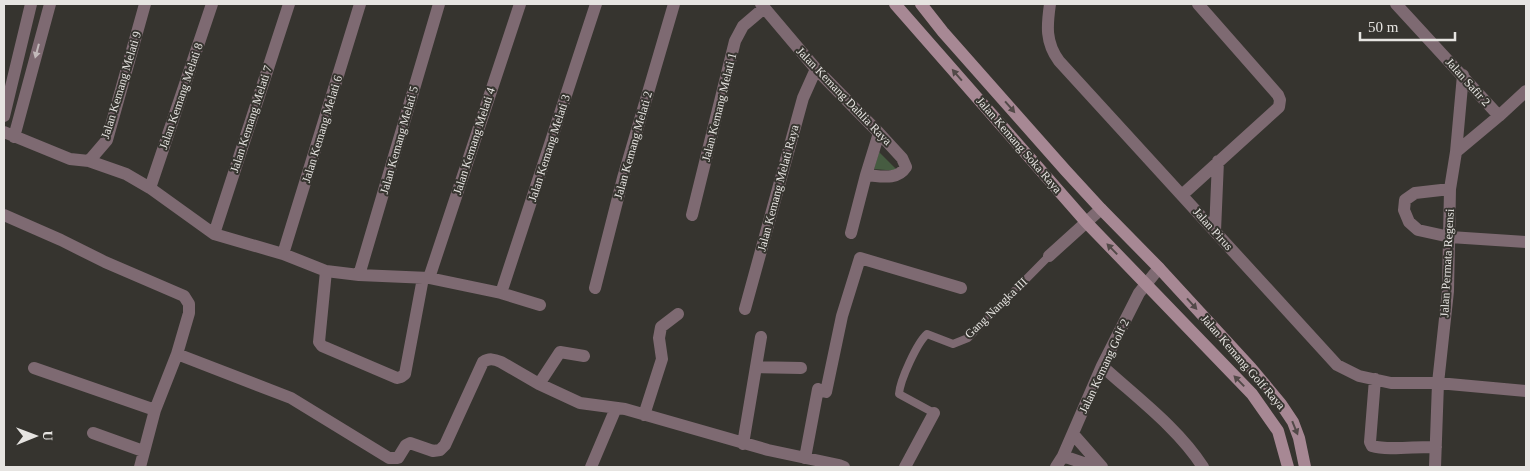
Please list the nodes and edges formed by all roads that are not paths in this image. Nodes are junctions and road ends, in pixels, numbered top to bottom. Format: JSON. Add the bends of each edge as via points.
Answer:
{"nodes":[{"id":1,"x":31,"y":4,"type":"edge"},
{"id":2,"x":48,"y":4,"type":"edge"},
{"id":3,"x":145,"y":4,"type":"edge"},
{"id":4,"x":212,"y":4,"type":"edge"},
{"id":5,"x":289,"y":4,"type":"edge"},
{"id":6,"x":360,"y":4,"type":"edge"},
{"id":7,"x":439,"y":4,"type":"edge"},
{"id":8,"x":520,"y":4,"type":"edge"},
{"id":9,"x":596,"y":4,"type":"edge"},
{"id":10,"x":674,"y":4,"type":"edge"},
{"id":11,"x":895,"y":4,"type":"edge"},
{"id":12,"x":921,"y":4,"type":"edge"},
{"id":13,"x":1050,"y":4,"type":"edge"},
{"id":14,"x":1198,"y":4,"type":"edge"},
{"id":15,"x":1400,"y":5,"type":"edge"},
{"id":16,"x":763,"y":6,"type":"edge"},
{"id":17,"x":816,"y":69,"type":"junction"},
{"id":18,"x":1463,"y":76,"type":"junction"},
{"id":19,"x":1526,"y":91,"type":"edge"},
{"id":20,"x":4,"y":116,"type":"edge"},
{"id":21,"x":1499,"y":116,"type":"junction"},
{"id":22,"x":879,"y":133,"type":"junction"},
{"id":23,"x":9,"y":135,"type":"edge"},
{"id":24,"x":1456,"y":152,"type":"junction"},
{"id":25,"x":89,"y":161,"type":"junction"},
{"id":26,"x":1218,"y":161,"type":"junction"},
{"id":27,"x":866,"y":175,"type":"junction"},
{"id":28,"x":150,"y":188,"type":"junction"},
{"id":29,"x":1450,"y":189,"type":"junction"},
{"id":30,"x":1182,"y":195,"type":"junction"},
{"id":31,"x":1101,"y":209,"type":"junction"},
{"id":32,"x":4,"y":215,"type":"edge"},
{"id":33,"x":692,"y":215,"type":"dead end"},
{"id":34,"x":1086,"y":222,"type":"junction"},
{"id":35,"x":1215,"y":231,"type":"junction"},
{"id":36,"x":851,"y":233,"type":"dead end"},
{"id":37,"x":214,"y":234,"type":"junction"},
{"id":38,"x":1450,"y":237,"type":"junction"},
{"id":39,"x":1526,"y":242,"type":"edge"},
{"id":40,"x":283,"y":254,"type":"junction"},
{"id":41,"x":1049,"y":256,"type":"joint"},
{"id":42,"x":1159,"y":268,"type":"junction"},
{"id":43,"x":326,"y":271,"type":"junction"},
{"id":44,"x":359,"y":275,"type":"junction"},
{"id":45,"x":426,"y":278,"type":"junction"},
{"id":46,"x":1146,"y":284,"type":"junction"},
{"id":47,"x":595,"y":288,"type":"dead end"},
{"id":48,"x":961,"y":288,"type":"dead end"},
{"id":49,"x":501,"y":293,"type":"junction"},
{"id":50,"x":540,"y":305,"type":"dead end"},
{"id":51,"x":745,"y":309,"type":"dead end"},
{"id":52,"x":678,"y":314,"type":"dead end"},
{"id":53,"x":761,"y":337,"type":"dead end"},
{"id":54,"x":176,"y":354,"type":"junction"},
{"id":55,"x":584,"y":356,"type":"dead end"},
{"id":56,"x":1102,"y":366,"type":"junction"},
{"id":57,"x":756,"y":367,"type":"junction"},
{"id":58,"x":34,"y":368,"type":"dead end"},
{"id":59,"x":801,"y":368,"type":"dead end"},
{"id":60,"x":1375,"y":380,"type":"junction"},
{"id":61,"x":1438,"y":383,"type":"junction"},
{"id":62,"x":539,"y":384,"type":"junction"},
{"id":63,"x":1526,"y":391,"type":"edge"},
{"id":64,"x":616,"y":408,"type":"junction"},
{"id":65,"x":155,"y":410,"type":"junction"},
{"id":66,"x":934,"y":413,"type":"joint"},
{"id":67,"x":644,"y":415,"type":"junction"},
{"id":68,"x":93,"y":433,"type":"dead end"},
{"id":69,"x":1073,"y":434,"type":"junction"},
{"id":70,"x":743,"y":444,"type":"junction"},
{"id":71,"x":1436,"y":446,"type":"junction"},
{"id":72,"x":143,"y":451,"type":"junction"},
{"id":73,"x":1063,"y":456,"type":"junction"},
{"id":74,"x":805,"y":458,"type":"junction"},
{"id":75,"x":594,"y":466,"type":"edge"},
{"id":76,"x":140,"y":467,"type":"edge"},
{"id":77,"x":844,"y":467,"type":"edge"},
{"id":78,"x":905,"y":467,"type":"edge"},
{"id":79,"x":1056,"y":467,"type":"edge"},
{"id":80,"x":1095,"y":467,"type":"edge"},
{"id":81,"x":1102,"y":467,"type":"edge"},
{"id":82,"x":1203,"y":467,"type":"edge"},
{"id":83,"x":1288,"y":467,"type":"edge"},
{"id":84,"x":1305,"y":467,"type":"edge"},
{"id":85,"x":1435,"y":467,"type":"edge"}],
"edges":[{"from":1,"to":20,"type":"street"},
{"from":2,"to":23,"type":"street","one_way":true},
{"from":3,"to":25,"type":"street","name":"Jalan Kemang Melati 9","via":[[107,140]]},
{"from":4,"to":28,"type":"street","name":"Jalan Kemang Melati 8"},
{"from":5,"to":37,"type":"street","name":"Jalan Kemang Melati 7"},
{"from":6,"to":40,"type":"street","name":"Jalan Kemang Melati 6"},
{"from":7,"to":44,"type":"street","name":"Jalan Kemang Melati 5"},
{"from":8,"to":45,"type":"street","name":"Jalan Kemang Melati 4"},
{"from":9,"to":49,"type":"street","name":"Jalan Kemang Melati 3"},
{"from":10,"to":47,"type":"street","name":"Jalan Kemang Melati 2","via":[[623,178]]},
{"from":34,"to":11,"type":"street","name":"Jalan Kemang Soka Raya","one_way":true},
{"from":12,"to":31,"type":"street","name":"Jalan Kemang Soka Raya","one_way":true},
{"from":13,"to":30,"type":"street","name":"Jalan Pirus","via":[[1047,27],[1055,55]]},
{"from":14,"to":26,"type":"street","via":[[1280,100],[1278,107]]},
{"from":15,"to":18,"type":"street","name":"Jalan Safir 2"},
{"from":16,"to":17,"type":"street","name":"Jalan Kemang Dahlia Raya"},
{"from":16,"to":33,"type":"street","name":"Jalan Kemang Melati 1","via":[[743,26],[735,41]]},
{"from":17,"to":22,"type":"street","name":"Jalan Kemang Dahlia Raya"},
{"from":17,"to":51,"type":"street","name":"Jalan Kemang Melati Raya","via":[[803,98]]},
{"from":18,"to":21,"type":"street","name":"Jalan Safir 2"},
{"from":18,"to":24,"type":"street","name":"Jalan Permata Regensi"},
{"from":19,"to":21,"type":"street"},
{"from":21,"to":24,"type":"street"},
{"from":22,"to":27,"type":"street"},
{"from":22,"to":27,"type":"street","name":"Jalan Kemang Dahlia Raya","via":[[902,158],[906,168],[894,176]]},
{"from":23,"to":25,"type":"street","via":[[70,159]]},
{"from":24,"to":29,"type":"street","name":"Jalan Permata Regensi"},
{"from":25,"to":28,"type":"street","via":[[126,174]]},
{"from":26,"to":30,"type":"street"},
{"from":26,"to":35,"type":"street"},
{"from":27,"to":36,"type":"street"},
{"from":28,"to":37,"type":"street"},
{"from":29,"to":38,"type":"street","name":"Jalan Permata Regensi"},
{"from":29,"to":38,"type":"street","via":[[1415,194],[1405,200],[1404,210],[1409,222],[1418,230]]},
{"from":30,"to":35,"type":"street","name":"Jalan Pirus"},
{"from":31,"to":34,"type":"street"},
{"from":31,"to":42,"type":"street","name":"Jalan Kemang Soka Raya"},
{"from":32,"to":54,"type":"street","via":[[184,296],[190,308]]},
{"from":34,"to":41,"type":"street"},
{"from":46,"to":34,"type":"street","name":"Jalan Kemang Soka Raya","one_way":true},
{"from":35,"to":60,"type":"street","name":"Jalan Pirus","via":[[1336,365]]},
{"from":37,"to":40,"type":"street"},
{"from":38,"to":39,"type":"street"},
{"from":38,"to":61,"type":"street","name":"Jalan Permata Regensi","via":[[1448,292]]},
{"from":40,"to":43,"type":"street"},
{"from":41,"to":66,"type":"lane","name":"Gang Nangka III","via":[[968,338],[953,344],[927,334],[922,338],[899,394]]},
{"from":42,"to":46,"type":"street","name":"Jalan Kemang Golf 2"},
{"from":42,"to":84,"type":"street","name":"Jalan Kemang Golf Raya","one_way":true,"via":[[1281,404],[1293,422]]},
{"from":43,"to":44,"type":"street"},
{"from":43,"to":45,"type":"street","name":"Jalan Kemang Melati 4","via":[[319,342],[397,378],[405,374]]},
{"from":44,"to":45,"type":"street"},
{"from":45,"to":49,"type":"street"},
{"from":46,"to":56,"type":"street","name":"Jalan Kemang Golf 2"},
{"from":83,"to":46,"type":"street","name":"Jalan Kemang Golf Raya","one_way":true,"via":[[1278,431],[1252,394]]},
{"from":48,"to":74,"type":"street","via":[[860,258],[842,316],[826,392],[818,389]]},
{"from":49,"to":50,"type":"street"},
{"from":52,"to":67,"type":"street","via":[[662,327],[659,338],[662,359]]},
{"from":53,"to":57,"type":"street"},
{"from":54,"to":62,"type":"street","via":[[292,398],[388,458],[395,459],[410,443],[433,451],[445,445],[487,359],[501,362]]},
{"from":54,"to":65,"type":"street"},
{"from":55,"to":62,"type":"street","via":[[560,352]]},
{"from":56,"to":69,"type":"street","name":"Jalan Kemang Golf 2"},
{"from":56,"to":82,"type":"street","via":[[1176,433]]},
{"from":57,"to":59,"type":"street"},
{"from":57,"to":70,"type":"street"},
{"from":58,"to":65,"type":"street"},
{"from":60,"to":61,"type":"street","name":"Jalan Pirus"},
{"from":60,"to":71,"type":"street","via":[[1372,446]]},
{"from":61,"to":63,"type":"street","name":"Jalan Pirus"},
{"from":61,"to":71,"type":"street","name":"Jalan Permata Regensi"},
{"from":62,"to":64,"type":"street","via":[[580,403]]},
{"from":64,"to":67,"type":"street"},
{"from":64,"to":75,"type":"street"},
{"from":65,"to":72,"type":"street"},
{"from":66,"to":78,"type":"street","name":"Gang Nangka III"},
{"from":67,"to":70,"type":"street"},
{"from":68,"to":72,"type":"street"},
{"from":69,"to":73,"type":"street","name":"Jalan Kemang Golf 2"},
{"from":69,"to":81,"type":"street"},
{"from":70,"to":74,"type":"street"},
{"from":71,"to":85,"type":"street","name":"Jalan Permata Regensi"},
{"from":72,"to":76,"type":"street"},
{"from":73,"to":79,"type":"street","name":"Jalan Kemang Golf 2"},
{"from":73,"to":80,"type":"street"},
{"from":74,"to":77,"type":"street"}]}
